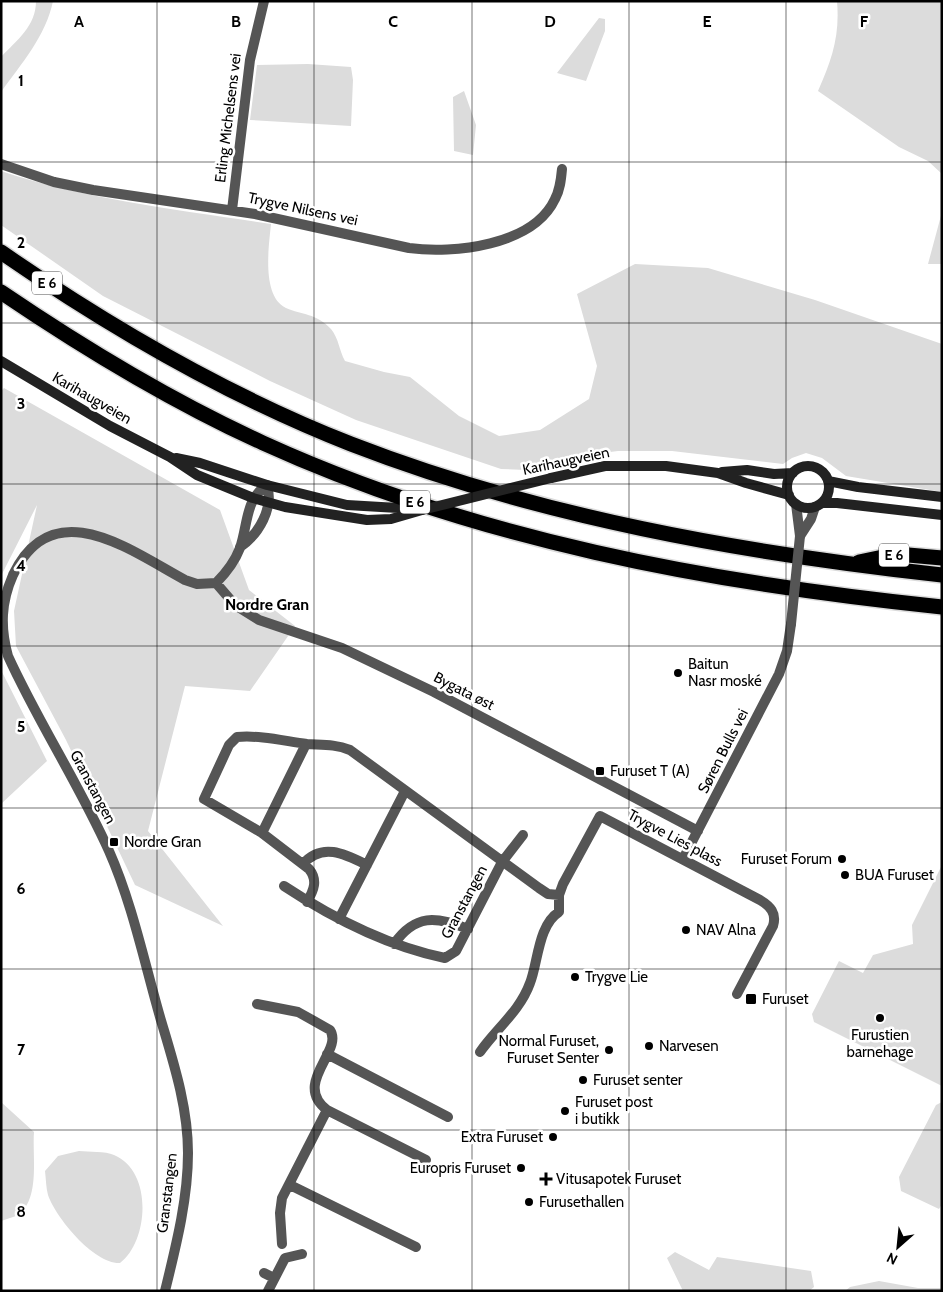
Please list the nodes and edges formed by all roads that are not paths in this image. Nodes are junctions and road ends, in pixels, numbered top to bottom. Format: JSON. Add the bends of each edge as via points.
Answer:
{"nodes":[{"id":1,"x":264,"y":1,"type":"edge"},
{"id":2,"x":1,"y":164,"type":"edge"},
{"id":3,"x":562,"y":169,"type":"dead end"},
{"id":4,"x":232,"y":210,"type":"junction"},
{"id":5,"x":1,"y":252,"type":"edge"},
{"id":6,"x":1,"y":292,"type":"edge"},
{"id":7,"x":1,"y":361,"type":"edge"},
{"id":8,"x":170,"y":457,"type":"junction"},
{"id":9,"x":718,"y":473,"type":"junction"},
{"id":10,"x":793,"y":473,"type":"junction"},
{"id":11,"x":828,"y":481,"type":"junction"},
{"id":12,"x":267,"y":485,"type":"junction"},
{"id":13,"x":789,"y":495,"type":"junction"},
{"id":14,"x":942,"y":497,"type":"edge"},
{"id":15,"x":253,"y":498,"type":"junction"},
{"id":16,"x":269,"y":503,"type":"junction"},
{"id":17,"x":796,"y":504,"type":"junction"},
{"id":18,"x":818,"y":505,"type":"junction"},
{"id":19,"x":422,"y":510,"type":"junction"},
{"id":20,"x":942,"y":515,"type":"edge"},
{"id":21,"x":800,"y":536,"type":"junction"},
{"id":22,"x":240,"y":547,"type":"junction"},
{"id":23,"x":942,"y":558,"type":"edge"},
{"id":24,"x":846,"y":565,"type":"junction"},
{"id":25,"x":942,"y":576,"type":"edge"},
{"id":26,"x":216,"y":583,"type":"junction"},
{"id":27,"x":942,"y":607,"type":"edge"},
{"id":28,"x":306,"y":744,"type":"junction"},
{"id":29,"x":405,"y":792,"type":"junction"},
{"id":30,"x":698,"y":831,"type":"junction"},
{"id":31,"x":262,"y":833,"type":"junction"},
{"id":32,"x":523,"y":835,"type":"dead end"},
{"id":33,"x":683,"y":859,"type":"junction"},
{"id":34,"x":502,"y":862,"type":"junction"},
{"id":35,"x":303,"y":864,"type":"junction"},
{"id":36,"x":367,"y":865,"type":"junction"},
{"id":37,"x":284,"y":886,"type":"dead end"},
{"id":38,"x":559,"y":895,"type":"junction"},
{"id":39,"x":307,"y":902,"type":"junction"},
{"id":40,"x":339,"y":919,"type":"junction"},
{"id":41,"x":468,"y":929,"type":"junction"},
{"id":42,"x":394,"y":944,"type":"junction"},
{"id":43,"x":737,"y":994,"type":"dead end"},
{"id":44,"x":257,"y":1004,"type":"dead end"},
{"id":45,"x":480,"y":1052,"type":"dead end"},
{"id":46,"x":327,"y":1054,"type":"junction"},
{"id":47,"x":327,"y":1110,"type":"junction"},
{"id":48,"x":448,"y":1117,"type":"dead end"},
{"id":49,"x":426,"y":1160,"type":"dead end"},
{"id":50,"x":290,"y":1185,"type":"junction"},
{"id":51,"x":282,"y":1244,"type":"dead end"},
{"id":52,"x":416,"y":1247,"type":"dead end"},
{"id":53,"x":302,"y":1254,"type":"dead end"},
{"id":54,"x":264,"y":1273,"type":"dead end"},
{"id":55,"x":274,"y":1278,"type":"junction"},
{"id":56,"x":165,"y":1291,"type":"edge"},
{"id":57,"x":268,"y":1291,"type":"edge"}],
"edges":[{"from":1,"to":4,"type":"street","name":"Erling Michelsens vei","via":[[250,60]]},
{"from":2,"to":4,"type":"street","name":"Trygve Nilsens vei","via":[[54,182],[93,190]]},
{"from":3,"to":4,"type":"street","name":"Trygve Nilsens vei","via":[[555,200],[539,220],[501,240],[466,249],[433,251],[409,248]]},
{"from":5,"to":24,"type":"highway","number":"E 6","via":[[94,314],[164,355],[237,393],[350,444],[462,482],[579,514]]},
{"from":6,"to":27,"type":"highway","number":"E 6","via":[[74,340],[185,405],[302,460],[417,503],[527,535],[660,566],[810,592]]},
{"from":7,"to":8,"type":"main road","name":"Karihaugveien","via":[[110,426]]},
{"from":8,"to":12,"type":"main road","name":"Karihaugveien","via":[[200,463]]},
{"from":8,"to":15,"type":"main road","name":"Karihaugveien","via":[[197,475]]},
{"from":9,"to":10,"type":"main road","name":"Karihaugveien","via":[[747,470]]},
{"from":9,"to":13,"type":"main road","name":"Karihaugveien"},
{"from":9,"to":19,"type":"main road","name":"Karihaugveien","bridge":true,"via":[[666,466],[623,465],[588,469]]},
{"from":10,"to":11,"type":"main road","name":"Karihaugveien","via":[[810,466],[821,471]]},
{"from":10,"to":13,"type":"main road","via":[[788,484]]},
{"from":11,"to":14,"type":"main road","name":"Karihaugveien"},
{"from":11,"to":18,"type":"main road","via":[[828,493]]},
{"from":12,"to":15,"type":"street"},
{"from":12,"to":16,"type":"street"},
{"from":12,"to":19,"type":"main road","name":"Karihaugveien","via":[[347,505]]},
{"from":13,"to":17,"type":"main road"},
{"from":15,"to":16,"type":"main road","name":"Karihaugveien"},
{"from":15,"to":22,"type":"street"},
{"from":16,"to":19,"type":"main road","name":"Karihaugveien","via":[[367,520],[391,519]]},
{"from":16,"to":22,"type":"street","via":[[252,538]]},
{"from":17,"to":18,"type":"main road","via":[[808,508]]},
{"from":17,"to":21,"type":"street","name":"Søren Bulls vei"},
{"from":18,"to":20,"type":"main road","via":[[837,502]]},
{"from":18,"to":21,"type":"street","name":"Søren Bulls vei"},
{"from":21,"to":30,"type":"street","name":"Søren Bulls vei","bridge":true,"via":[[787,651],[779,674]]},
{"from":22,"to":26,"type":"street","via":[[227,573]]},
{"from":23,"to":24,"type":"highway","number":"E 6","via":[[897,554]]},
{"from":24,"to":25,"type":"highway","number":"E 6"},
{"from":26,"to":30,"type":"street","name":"Bygata øst","via":[[235,605],[259,620],[335,646],[434,692]]},
{"from":26,"to":56,"type":"street","name":"Granstangen","via":[[197,584],[185,580],[99,535],[70,531],[47,537],[26,557],[10,583],[2,610],[3,641],[8,656],[88,807],[119,875],[176,1074],[185,1118],[187,1169],[183,1206]]},
{"from":28,"to":29,"type":"street","name":"Granstangen","via":[[332,745],[350,750]]},
{"from":28,"to":31,"type":"street"},
{"from":28,"to":31,"type":"street","name":"Granstangen","via":[[247,736],[238,737],[228,745],[204,799]]},
{"from":29,"to":34,"type":"street","name":"Granstangen"},
{"from":29,"to":36,"type":"street"},
{"from":30,"to":33,"type":"street","name":"Søren Bulls vei"},
{"from":31,"to":35,"type":"street","name":"Granstangen"},
{"from":32,"to":34,"type":"street"},
{"from":33,"to":38,"type":"street","name":"Trygve Lies plass","via":[[600,816]]},
{"from":33,"to":43,"type":"street","name":"Trygve Lies plass","via":[[760,900],[775,916],[773,926]]},
{"from":34,"to":38,"type":"street","name":"Granstangen","via":[[548,894]]},
{"from":34,"to":41,"type":"street","name":"Granstangen"},
{"from":35,"to":36,"type":"street","via":[[309,857],[328,851],[344,854]]},
{"from":35,"to":39,"type":"street","name":"Granstangen","via":[[314,875],[314,892]]},
{"from":36,"to":40,"type":"street"},
{"from":37,"to":39,"type":"street","name":"Granstangen"},
{"from":38,"to":45,"type":"street","name":"Trygve Lies plass","via":[[559,912],[550,920],[522,999]]},
{"from":39,"to":40,"type":"street","name":"Granstangen"},
{"from":40,"to":42,"type":"street","name":"Granstangen"},
{"from":41,"to":42,"type":"street","via":[[445,921],[425,920],[405,929]]},
{"from":41,"to":42,"type":"street","name":"Granstangen","via":[[456,951],[446,958]]},
{"from":44,"to":46,"type":"street","via":[[298,1012],[330,1030],[332,1042]]},
{"from":46,"to":47,"type":"street","via":[[316,1076],[316,1086],[320,1104]]},
{"from":46,"to":48,"type":"street"},
{"from":47,"to":49,"type":"street"},
{"from":47,"to":50,"type":"street"},
{"from":50,"to":51,"type":"street","via":[[282,1198]]},
{"from":50,"to":52,"type":"street"},
{"from":53,"to":55,"type":"street","via":[[285,1258]]},
{"from":54,"to":55,"type":"street"},
{"from":55,"to":57,"type":"street"}]}
